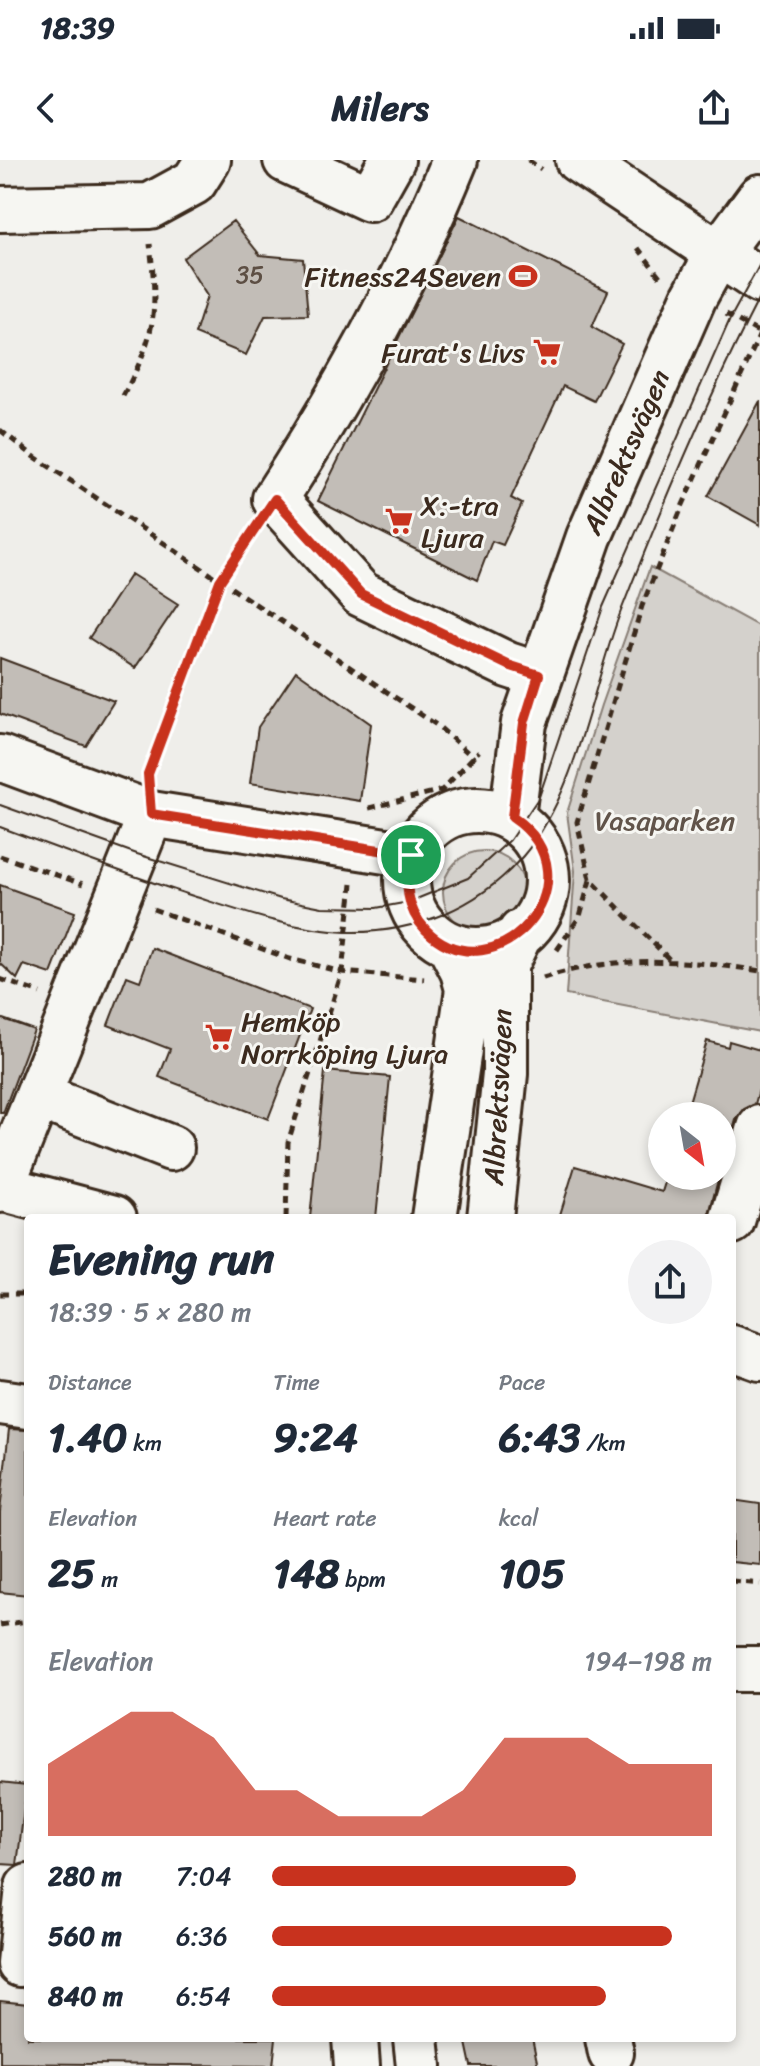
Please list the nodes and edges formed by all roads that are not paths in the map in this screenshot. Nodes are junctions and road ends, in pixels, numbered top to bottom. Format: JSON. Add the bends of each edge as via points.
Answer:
{"nodes":[{"id":1,"x":208,"y":160,"type":"edge"},
{"id":2,"x":286,"y":160,"type":"edge"},
{"id":3,"x":392,"y":160,"type":"edge"},
{"id":4,"x":455,"y":160,"type":"edge"},
{"id":5,"x":578,"y":160,"type":"edge"},
{"id":6,"x":760,"y":197,"type":"edge"},
{"id":7,"x":0,"y":209,"type":"edge"},
{"id":8,"x":718,"y":254,"type":"junction"},
{"id":9,"x":760,"y":281,"type":"edge"},
{"id":10,"x":539,"y":675,"type":"junction"},
{"id":11,"x":524,"y":723,"type":"junction"},
{"id":12,"x":0,"y":758,"type":"edge"},
{"id":13,"x":463,"y":812,"type":"junction"},
{"id":14,"x":151,"y":814,"type":"junction"},
{"id":15,"x":512,"y":817,"type":"junction"},
{"id":16,"x":411,"y":855,"type":"junction"},
{"id":17,"x":538,"y":943,"type":"junction"},
{"id":18,"x":442,"y":964,"type":"junction"},
{"id":19,"x":38,"y":1096,"type":"junction"},
{"id":20,"x":760,"y":1128,"type":"edge"},
{"id":21,"x":171,"y":1148,"type":"dead end"},
{"id":22,"x":0,"y":1189,"type":"edge"},
{"id":23,"x":98,"y":1214,"type":"edge"},
{"id":24,"x":435,"y":1214,"type":"edge"},
{"id":25,"x":490,"y":1214,"type":"edge"},
{"id":26,"x":734,"y":1214,"type":"edge"},
{"id":27,"x":736,"y":1349,"type":"edge"},
{"id":28,"x":760,"y":1358,"type":"edge"},
{"id":29,"x":0,"y":1402,"type":"edge"},
{"id":30,"x":24,"y":1405,"type":"edge"},
{"id":31,"x":736,"y":1669,"type":"edge"},
{"id":32,"x":760,"y":1669,"type":"edge"},
{"id":33,"x":24,"y":1926,"type":"edge"},
{"id":34,"x":20,"y":1964,"type":"dead end"},
{"id":35,"x":355,"y":2042,"type":"edge"},
{"id":36,"x":416,"y":2042,"type":"edge"},
{"id":37,"x":357,"y":2066,"type":"edge"},
{"id":38,"x":419,"y":2066,"type":"edge"}],
"edges":[{"from":1,"to":7,"type":"main road","via":[[194,182],[150,206]]},
{"from":2,"to":3,"type":"main road","via":[[370,199]]},
{"from":4,"to":10,"type":"main road","via":[[436,207],[316,436],[275,499],[361,594]]},
{"from":5,"to":8,"type":"main road"},
{"from":6,"to":8,"type":"main road","name":"Albrektsvägen"},
{"from":8,"to":9,"type":"main road"},
{"from":8,"to":10,"type":"main road","name":"Albrektsvägen","via":[[694,297],[589,537]]},
{"from":10,"to":11,"type":"main road","name":"Albrektsvägen"},
{"from":11,"to":13,"type":"main road","name":"Albrektsvägen"},
{"from":11,"to":15,"type":"main road","name":"Albrektsvägen"},
{"from":12,"to":14,"type":"main road"},
{"from":13,"to":15,"type":"main road","via":[[488,810]]},
{"from":13,"to":16,"type":"main road","via":[[441,820]]},
{"from":14,"to":16,"type":"main road"},
{"from":14,"to":19,"type":"main road"},
{"from":15,"to":17,"type":"main road","via":[[536,839],[545,858],[545,899],[535,917]]},
{"from":16,"to":18,"type":"main road","via":[[406,878],[409,902]]},
{"from":17,"to":18,"type":"main road","via":[[475,951]]},
{"from":17,"to":25,"type":"main road","name":"Albrektsvägen","via":[[505,965],[505,1074]]},
{"from":18,"to":24,"type":"main road","name":"Albrektsvägen","via":[[468,989]]},
{"from":19,"to":21,"type":"main road"},
{"from":19,"to":22,"type":"main road"},
{"from":20,"to":26,"type":"main road"},
{"from":22,"to":23,"type":"main road"},
{"from":27,"to":28,"type":"main road"},
{"from":29,"to":30,"type":"main road"},
{"from":31,"to":32,"type":"main road"},
{"from":33,"to":34,"type":"main road"},
{"from":35,"to":37,"type":"main road"},
{"from":36,"to":38,"type":"main road"}]}
